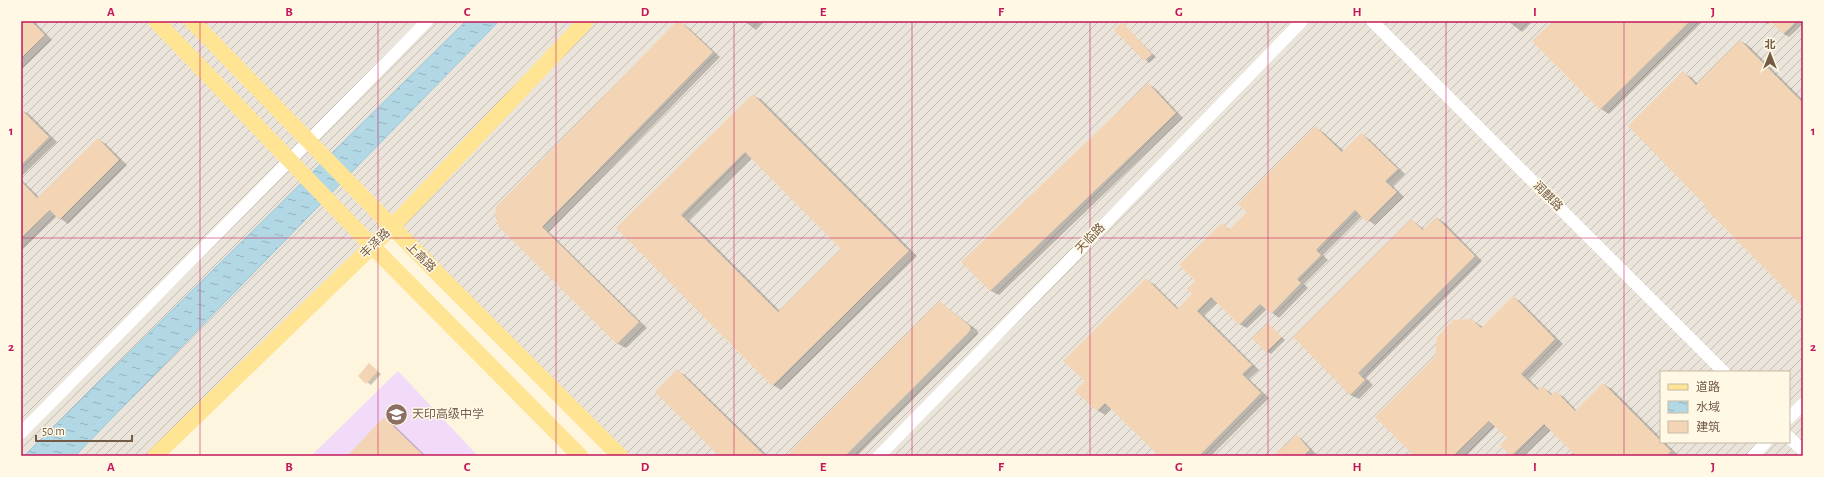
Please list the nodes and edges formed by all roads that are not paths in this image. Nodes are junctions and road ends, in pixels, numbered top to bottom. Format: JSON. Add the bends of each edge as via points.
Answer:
{"nodes":[{"id":1,"x":156,"y":21,"type":"edge"},
{"id":2,"x":192,"y":21,"type":"edge"},
{"id":3,"x":427,"y":21,"type":"edge"},
{"id":4,"x":586,"y":21,"type":"edge"},
{"id":5,"x":1302,"y":21,"type":"edge"},
{"id":6,"x":1372,"y":21,"type":"edge"},
{"id":7,"x":309,"y":141,"type":"junction"},
{"id":8,"x":392,"y":227,"type":"junction"},
{"id":9,"x":372,"y":246,"type":"junction"},
{"id":10,"x":1723,"y":371,"type":"edge"},
{"id":11,"x":1803,"y":404,"type":"edge"},
{"id":12,"x":1790,"y":417,"type":"edge"},
{"id":13,"x":21,"y":433,"type":"edge"},
{"id":14,"x":1790,"y":438,"type":"edge"},
{"id":15,"x":1765,"y":443,"type":"edge"},
{"id":16,"x":1803,"y":451,"type":"edge"},
{"id":17,"x":155,"y":456,"type":"edge"},
{"id":18,"x":580,"y":456,"type":"edge"},
{"id":19,"x":620,"y":456,"type":"edge"},
{"id":20,"x":879,"y":456,"type":"edge"},
{"id":21,"x":1753,"y":456,"type":"edge"}],
"edges":[{"from":1,"to":9,"type":"main road"},
{"from":2,"to":7,"type":"main road","name":"上高路"},
{"from":3,"to":7,"type":"street"},
{"from":4,"to":8,"type":"main road","name":"丰泽路"},
{"from":5,"to":20,"type":"street","name":"天临路"},
{"from":6,"to":10,"type":"street","name":"润麒路"},
{"from":7,"to":8,"type":"main road","name":"上高路"},
{"from":7,"to":13,"type":"street"},
{"from":8,"to":9,"type":"main road","name":"丰泽路"},
{"from":8,"to":19,"type":"main road","name":"上高路"},
{"from":9,"to":17,"type":"main road","name":"丰泽路"},
{"from":9,"to":18,"type":"main road"},
{"from":11,"to":12,"type":"street"},
{"from":14,"to":16,"type":"street"},
{"from":15,"to":21,"type":"street"}]}
